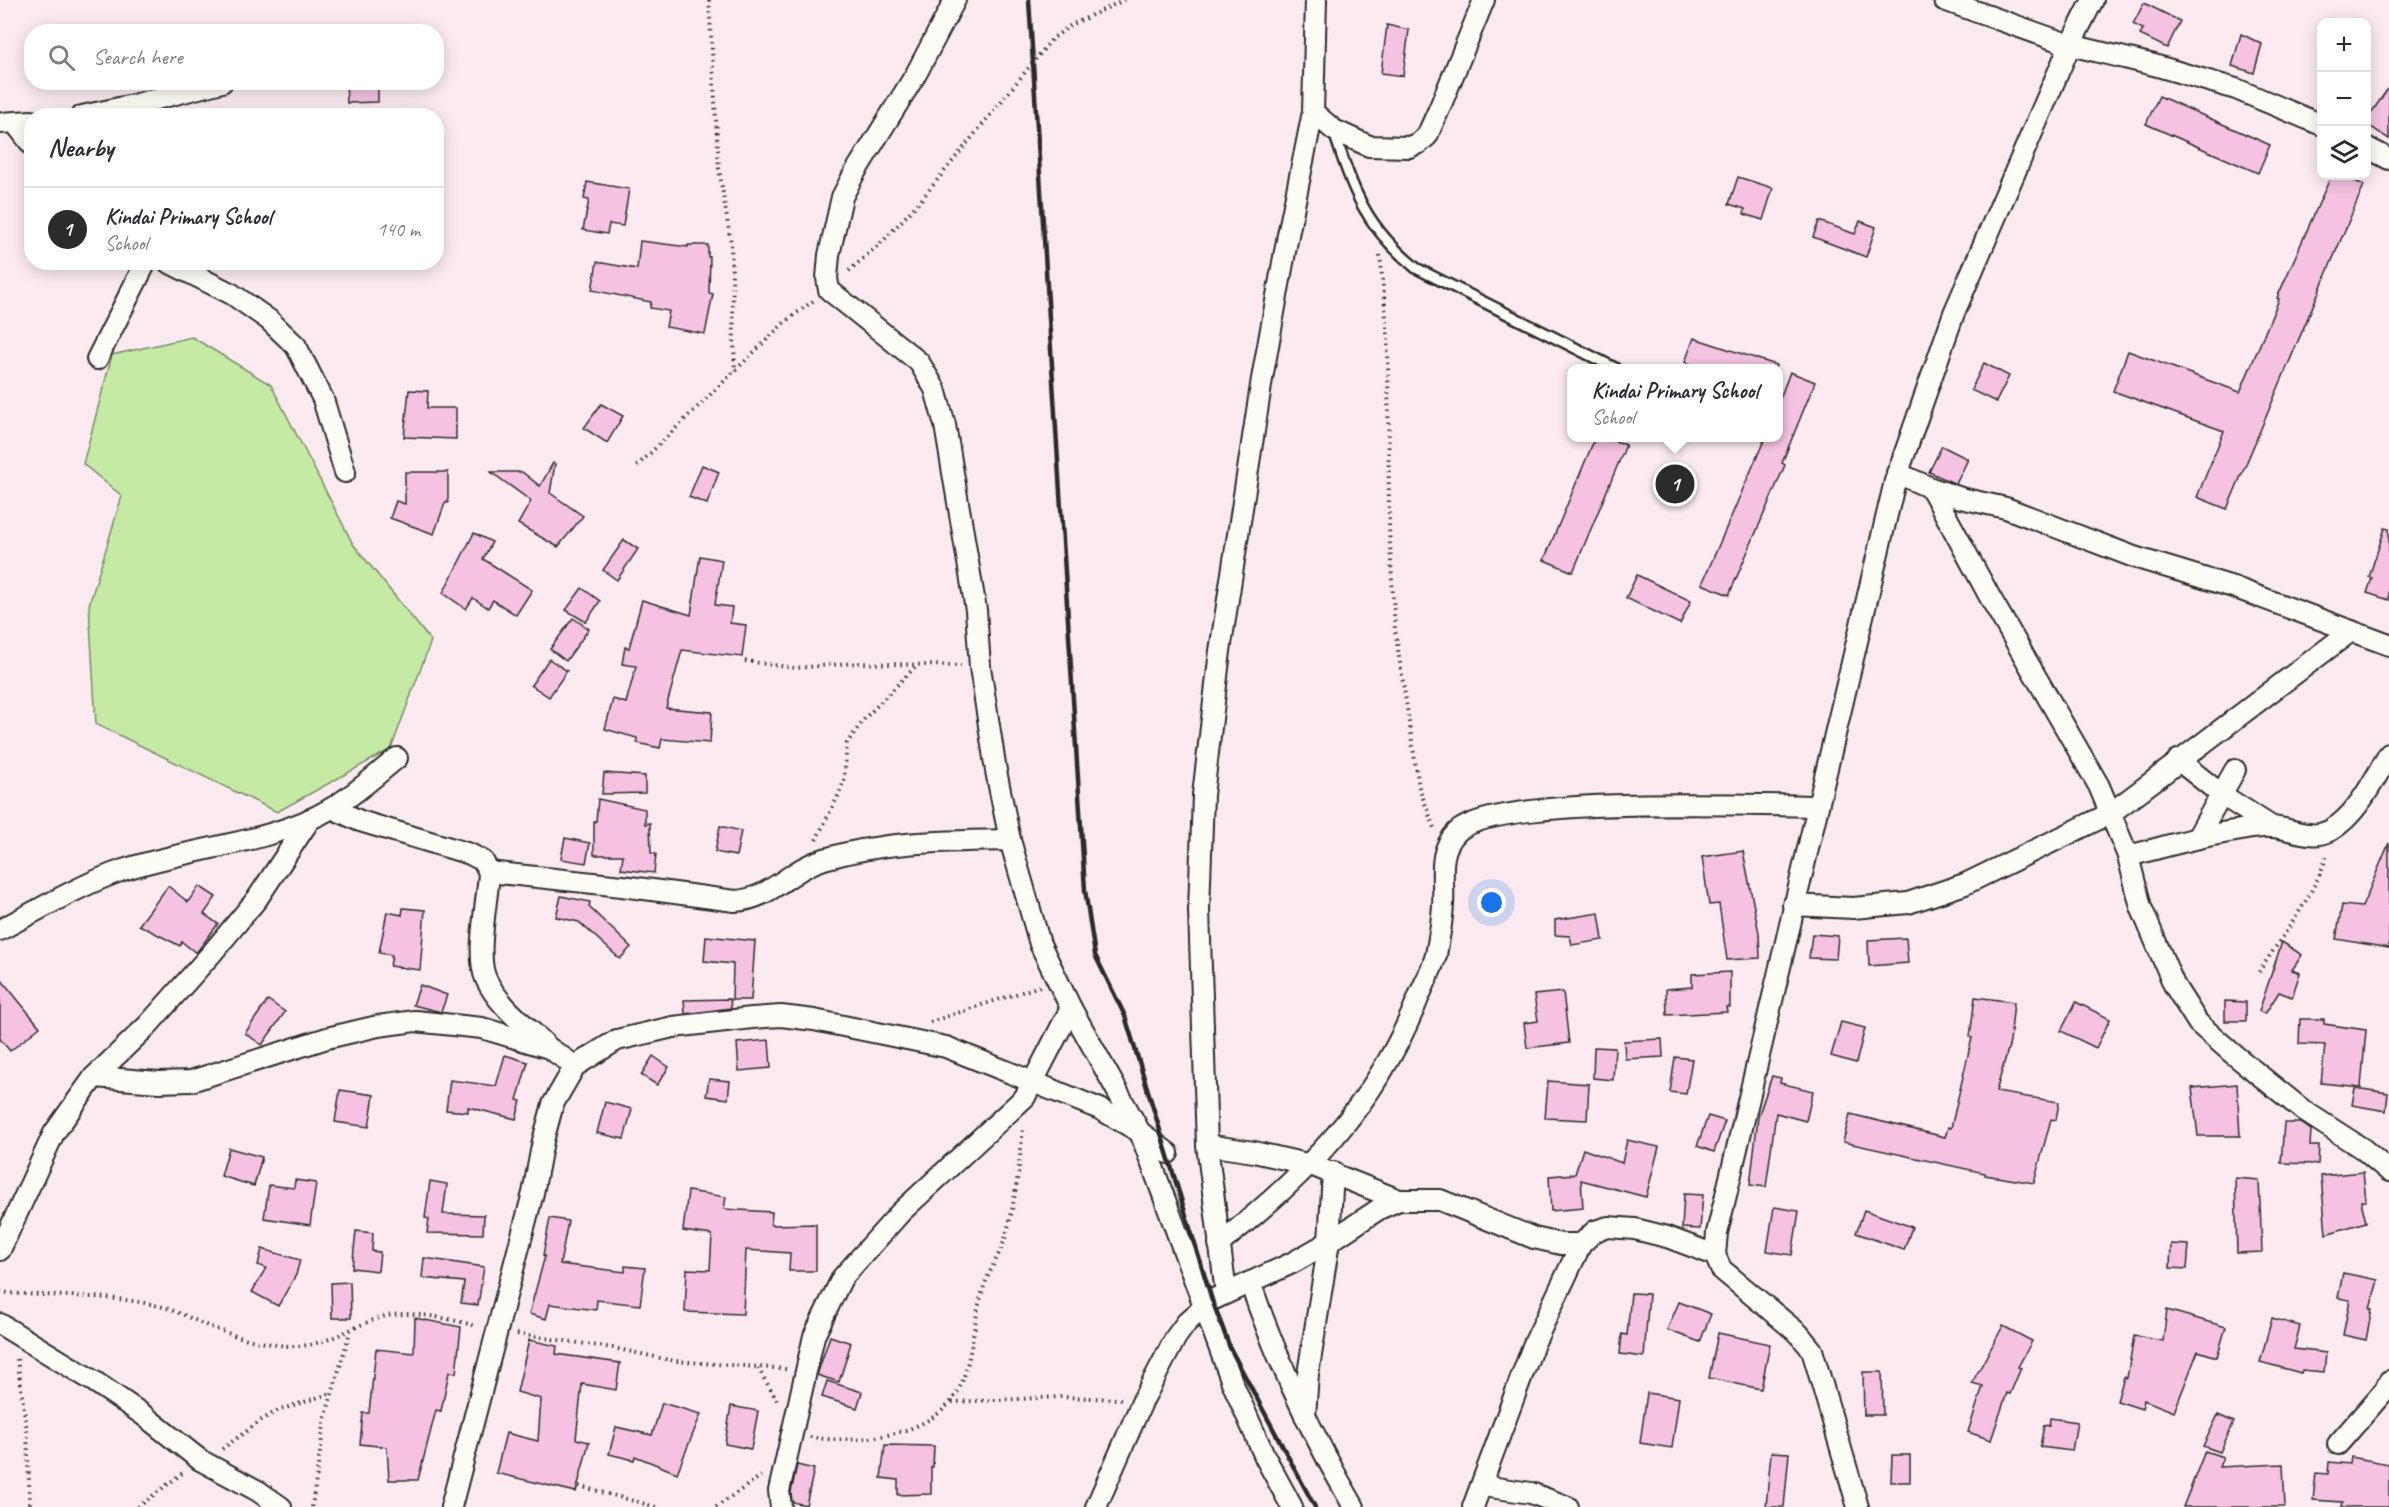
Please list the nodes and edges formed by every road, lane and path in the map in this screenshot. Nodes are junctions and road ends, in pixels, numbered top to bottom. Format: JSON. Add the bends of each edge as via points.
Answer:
{"nodes":[{"id":1,"x":709,"y":0,"type":"edge"},
{"id":2,"x":955,"y":0,"type":"edge"},
{"id":3,"x":1124,"y":0,"type":"edge"},
{"id":4,"x":1316,"y":0,"type":"edge"},
{"id":5,"x":1484,"y":0,"type":"edge"},
{"id":6,"x":1944,"y":0,"type":"edge"},
{"id":7,"x":2093,"y":0,"type":"edge"},
{"id":8,"x":2070,"y":45,"type":"junction"},
{"id":9,"x":189,"y":90,"type":"edge"},
{"id":10,"x":115,"y":108,"type":"edge"},
{"id":11,"x":1314,"y":112,"type":"junction"},
{"id":12,"x":15,"y":122,"type":"edge"},
{"id":13,"x":2317,"y":123,"type":"edge"},
{"id":14,"x":1334,"y":130,"type":"junction"},
{"id":15,"x":24,"y":134,"type":"edge"},
{"id":16,"x":2371,"y":149,"type":"edge"},
{"id":17,"x":2389,"y":159,"type":"edge"},
{"id":18,"x":1377,"y":231,"type":"junction"},
{"id":19,"x":142,"y":270,"type":"edge"},
{"id":20,"x":184,"y":270,"type":"edge"},
{"id":21,"x":829,"y":290,"type":"junction"},
{"id":22,"x":97,"y":359,"type":"dead end"},
{"id":23,"x":1605,"y":364,"type":"edge"},
{"id":24,"x":735,"y":372,"type":"junction"},
{"id":25,"x":637,"y":466,"type":"dead end"},
{"id":26,"x":345,"y":472,"type":"dead end"},
{"id":27,"x":1897,"y":473,"type":"junction"},
{"id":28,"x":1931,"y":488,"type":"junction"},
{"id":29,"x":2351,"y":631,"type":"junction"},
{"id":30,"x":2389,"y":645,"type":"edge"},
{"id":31,"x":745,"y":661,"type":"dead end"},
{"id":32,"x":918,"y":664,"type":"junction"},
{"id":33,"x":980,"y":667,"type":"junction"},
{"id":34,"x":2389,"y":754,"type":"edge"},
{"id":35,"x":397,"y":758,"type":"dead end"},
{"id":36,"x":2178,"y":760,"type":"junction"},
{"id":37,"x":2235,"y":770,"type":"dead end"},
{"id":38,"x":2222,"y":795,"type":"junction"},
{"id":39,"x":1817,"y":806,"type":"junction"},
{"id":40,"x":332,"y":808,"type":"junction"},
{"id":41,"x":2111,"y":813,"type":"junction"},
{"id":42,"x":310,"y":819,"type":"junction"},
{"id":43,"x":2272,"y":827,"type":"junction"},
{"id":44,"x":2329,"y":832,"type":"junction"},
{"id":45,"x":2198,"y":836,"type":"junction"},
{"id":46,"x":1010,"y":840,"type":"junction"},
{"id":47,"x":1444,"y":851,"type":"junction"},
{"id":48,"x":2128,"y":856,"type":"junction"},
{"id":49,"x":800,"y":868,"type":"junction"},
{"id":50,"x":489,"y":872,"type":"junction"},
{"id":51,"x":1793,"y":906,"type":"junction"},
{"id":52,"x":0,"y":930,"type":"edge"},
{"id":53,"x":2259,"y":972,"type":"dead end"},
{"id":54,"x":1058,"y":981,"type":"junction"},
{"id":55,"x":1071,"y":1008,"type":"junction"},
{"id":56,"x":896,"y":1036,"type":"junction"},
{"id":57,"x":549,"y":1048,"type":"junction"},
{"id":58,"x":575,"y":1066,"type":"junction"},
{"id":59,"x":94,"y":1077,"type":"junction"},
{"id":60,"x":1030,"y":1090,"type":"junction"},
{"id":61,"x":1140,"y":1132,"type":"junction"},
{"id":62,"x":1208,"y":1144,"type":"junction"},
{"id":63,"x":1168,"y":1153,"type":"dead end"},
{"id":64,"x":1311,"y":1165,"type":"junction"},
{"id":65,"x":2389,"y":1171,"type":"edge"},
{"id":66,"x":1333,"y":1172,"type":"junction"},
{"id":67,"x":1400,"y":1200,"type":"junction"},
{"id":68,"x":1329,"y":1242,"type":"junction"},
{"id":69,"x":1219,"y":1244,"type":"junction"},
{"id":70,"x":1581,"y":1244,"type":"junction"},
{"id":71,"x":0,"y":1250,"type":"edge"},
{"id":72,"x":1714,"y":1255,"type":"junction"},
{"id":73,"x":1251,"y":1282,"type":"junction"},
{"id":74,"x":0,"y":1292,"type":"edge"},
{"id":75,"x":1226,"y":1293,"type":"junction"},
{"id":76,"x":1203,"y":1306,"type":"junction"},
{"id":77,"x":5,"y":1327,"type":"edge"},
{"id":78,"x":496,"y":1331,"type":"junction"},
{"id":79,"x":350,"y":1332,"type":"junction"},
{"id":80,"x":757,"y":1367,"type":"junction"},
{"id":81,"x":805,"y":1370,"type":"junction"},
{"id":82,"x":2389,"y":1381,"type":"edge"},
{"id":83,"x":332,"y":1393,"type":"junction"},
{"id":84,"x":1143,"y":1400,"type":"junction"},
{"id":85,"x":951,"y":1402,"type":"junction"},
{"id":86,"x":778,"y":1403,"type":"dead end"},
{"id":87,"x":1305,"y":1416,"type":"junction"},
{"id":88,"x":792,"y":1433,"type":"junction"},
{"id":89,"x":2338,"y":1444,"type":"dead end"},
{"id":90,"x":787,"y":1455,"type":"junction"},
{"id":91,"x":200,"y":1460,"type":"junction"},
{"id":92,"x":579,"y":1486,"type":"dead end"},
{"id":93,"x":1483,"y":1486,"type":"junction"},
{"id":94,"x":30,"y":1507,"type":"edge"},
{"id":95,"x":138,"y":1507,"type":"edge"},
{"id":96,"x":280,"y":1507,"type":"edge"},
{"id":97,"x":312,"y":1507,"type":"edge"},
{"id":98,"x":451,"y":1507,"type":"edge"},
{"id":99,"x":656,"y":1507,"type":"edge"},
{"id":100,"x":716,"y":1507,"type":"edge"},
{"id":101,"x":781,"y":1507,"type":"edge"},
{"id":102,"x":1096,"y":1507,"type":"edge"},
{"id":103,"x":1292,"y":1507,"type":"edge"},
{"id":104,"x":1354,"y":1507,"type":"edge"},
{"id":105,"x":1473,"y":1507,"type":"edge"},
{"id":106,"x":1568,"y":1507,"type":"edge"},
{"id":107,"x":1858,"y":1507,"type":"edge"}],
"edges":[{"from":1,"to":24,"type":"path","via":[[719,169],[731,243]]},
{"from":2,"to":21,"type":"street","via":[[842,197],[830,255]]},
{"from":3,"to":21,"type":"path","via":[[1071,25],[1052,39],[921,200]]},
{"from":4,"to":11,"type":"street"},
{"from":5,"to":14,"type":"street","via":[[1440,107],[1419,143],[1409,147],[1369,146]]},
{"from":6,"to":8,"type":"street"},
{"from":7,"to":8,"type":"street"},
{"from":8,"to":13,"type":"street","via":[[2154,64],[2236,89]]},
{"from":8,"to":27,"type":"street","via":[[1954,313]]},
{"from":9,"to":10,"type":"street"},
{"from":11,"to":14,"type":"street"},
{"from":11,"to":62,"type":"street","via":[[1262,379],[1220,651],[1203,795],[1199,910]]},
{"from":12,"to":15,"type":"street"},
{"from":14,"to":18,"type":"lane","via":[[1354,191]]},
{"from":16,"to":17,"type":"street"},
{"from":18,"to":23,"type":"lane","via":[[1416,268]]},
{"from":18,"to":47,"type":"path","via":[[1388,320],[1389,528],[1395,630],[1419,787]]},
{"from":19,"to":22,"type":"street"},
{"from":20,"to":26,"type":"street","via":[[232,294],[269,320],[296,346],[323,399]]},
{"from":21,"to":24,"type":"path","via":[[786,321]]},
{"from":21,"to":33,"type":"street","via":[[919,362],[935,389],[945,425],[976,610]]},
{"from":24,"to":25,"type":"path"},
{"from":27,"to":28,"type":"street"},
{"from":27,"to":39,"type":"street"},
{"from":28,"to":29,"type":"street","via":[[2006,508],[2134,557],[2233,587]]},
{"from":28,"to":41,"type":"street","via":[[2078,747]]},
{"from":29,"to":30,"type":"street"},
{"from":29,"to":36,"type":"street"},
{"from":31,"to":32,"type":"path","via":[[795,668]]},
{"from":32,"to":33,"type":"path"},
{"from":32,"to":49,"type":"path","via":[[847,742],[840,792]]},
{"from":33,"to":46,"type":"street"},
{"from":34,"to":44,"type":"street","via":[[2369,788],[2345,819]]},
{"from":35,"to":40,"type":"street"},
{"from":36,"to":38,"type":"street"},
{"from":36,"to":41,"type":"street"},
{"from":37,"to":38,"type":"street"},
{"from":38,"to":43,"type":"street"},
{"from":38,"to":45,"type":"street"},
{"from":39,"to":47,"type":"street","via":[[1645,806],[1531,811],[1479,821],[1458,831]]},
{"from":39,"to":51,"type":"street"},
{"from":40,"to":42,"type":"street"},
{"from":40,"to":50,"type":"street","via":[[360,821],[470,854],[483,861]]},
{"from":41,"to":48,"type":"street"},
{"from":41,"to":51,"type":"street","via":[[1965,884],[1908,903],[1853,908]]},
{"from":42,"to":52,"type":"street","via":[[280,831],[123,870],[70,892]]},
{"from":42,"to":59,"type":"street","via":[[257,899],[212,953],[148,1025]]},
{"from":43,"to":44,"type":"street","via":[[2309,835]]},
{"from":43,"to":45,"type":"street"},
{"from":44,"to":53,"type":"path","via":[[2324,869]]},
{"from":45,"to":48,"type":"street"},
{"from":46,"to":49,"type":"street","via":[[888,844]]},
{"from":46,"to":54,"type":"street","via":[[1040,944]]},
{"from":47,"to":64,"type":"street","via":[[1443,905],[1436,956],[1406,1030],[1353,1116]]},
{"from":48,"to":65,"type":"street","via":[[2141,907],[2174,985],[2198,1023],[2304,1111]]},
{"from":49,"to":50,"type":"street","via":[[763,896],[735,901]]},
{"from":50,"to":57,"type":"street","via":[[482,955],[484,976],[494,993]]},
{"from":51,"to":72,"type":"street"},
{"from":54,"to":55,"type":"street"},
{"from":54,"to":56,"type":"path"},
{"from":55,"to":60,"type":"street"},
{"from":55,"to":61,"type":"street"},
{"from":56,"to":58,"type":"street","via":[[781,1016],[752,1018],[674,1027],[617,1040]]},
{"from":56,"to":60,"type":"street","via":[[946,1047]]},
{"from":57,"to":58,"type":"street"},
{"from":57,"to":59,"type":"street","via":[[482,1028],[415,1021],[327,1038],[190,1081]]},
{"from":58,"to":78,"type":"street","via":[[553,1104]]},
{"from":59,"to":71,"type":"street","via":[[54,1133]]},
{"from":60,"to":61,"type":"street","via":[[1100,1109]]},
{"from":60,"to":81,"type":"street","via":[[901,1212],[842,1278],[814,1336]]},
{"from":60,"to":85,"type":"path","via":[[1006,1235],[983,1287],[967,1367]]},
{"from":61,"to":63,"type":"street"},
{"from":61,"to":76,"type":"street"},
{"from":62,"to":64,"type":"street"},
{"from":62,"to":69,"type":"street"},
{"from":64,"to":66,"type":"street"},
{"from":64,"to":69,"type":"street"},
{"from":66,"to":67,"type":"street"},
{"from":66,"to":68,"type":"street"},
{"from":67,"to":68,"type":"street"},
{"from":67,"to":70,"type":"street","via":[[1440,1200],[1534,1238]]},
{"from":68,"to":73,"type":"street"},
{"from":68,"to":87,"type":"street","via":[[1309,1365]]},
{"from":69,"to":75,"type":"street"},
{"from":70,"to":72,"type":"street","via":[[1595,1231],[1608,1227],[1635,1229]]},
{"from":70,"to":93,"type":"street","via":[[1533,1346]]},
{"from":72,"to":107,"type":"street","via":[[1721,1269],[1799,1334],[1812,1350]]},
{"from":73,"to":75,"type":"street"},
{"from":73,"to":87,"type":"street","via":[[1268,1335]]},
{"from":74,"to":77,"type":"path"},
{"from":74,"to":79,"type":"path","via":[[98,1297],[164,1307],[221,1331],[273,1344],[305,1345]]},
{"from":75,"to":76,"type":"street"},
{"from":76,"to":84,"type":"street","via":[[1176,1337]]},
{"from":76,"to":103,"type":"street","via":[[1265,1457]]},
{"from":77,"to":91,"type":"street","via":[[142,1414]]},
{"from":77,"to":94,"type":"path","via":[[23,1394]]},
{"from":78,"to":79,"type":"path","via":[[457,1321],[402,1315],[384,1316]]},
{"from":78,"to":80,"type":"path","via":[[675,1361]]},
{"from":78,"to":98,"type":"street"},
{"from":79,"to":83,"type":"path"},
{"from":80,"to":81,"type":"path"},
{"from":80,"to":86,"type":"path"},
{"from":81,"to":88,"type":"street"},
{"from":82,"to":89,"type":"street"},
{"from":83,"to":91,"type":"path","via":[[279,1410]]},
{"from":83,"to":97,"type":"path"},
{"from":84,"to":85,"type":"path","via":[[1061,1397]]},
{"from":84,"to":102,"type":"street"},
{"from":85,"to":88,"type":"path","via":[[921,1426],[898,1432],[826,1439]]},
{"from":87,"to":104,"type":"street"},
{"from":88,"to":90,"type":"street"},
{"from":90,"to":100,"type":"path"},
{"from":90,"to":101,"type":"street","via":[[779,1491]]},
{"from":91,"to":95,"type":"path"},
{"from":91,"to":96,"type":"street"},
{"from":92,"to":99,"type":"path"},
{"from":93,"to":105,"type":"street"},
{"from":93,"to":106,"type":"street","via":[[1531,1493]]}]}
